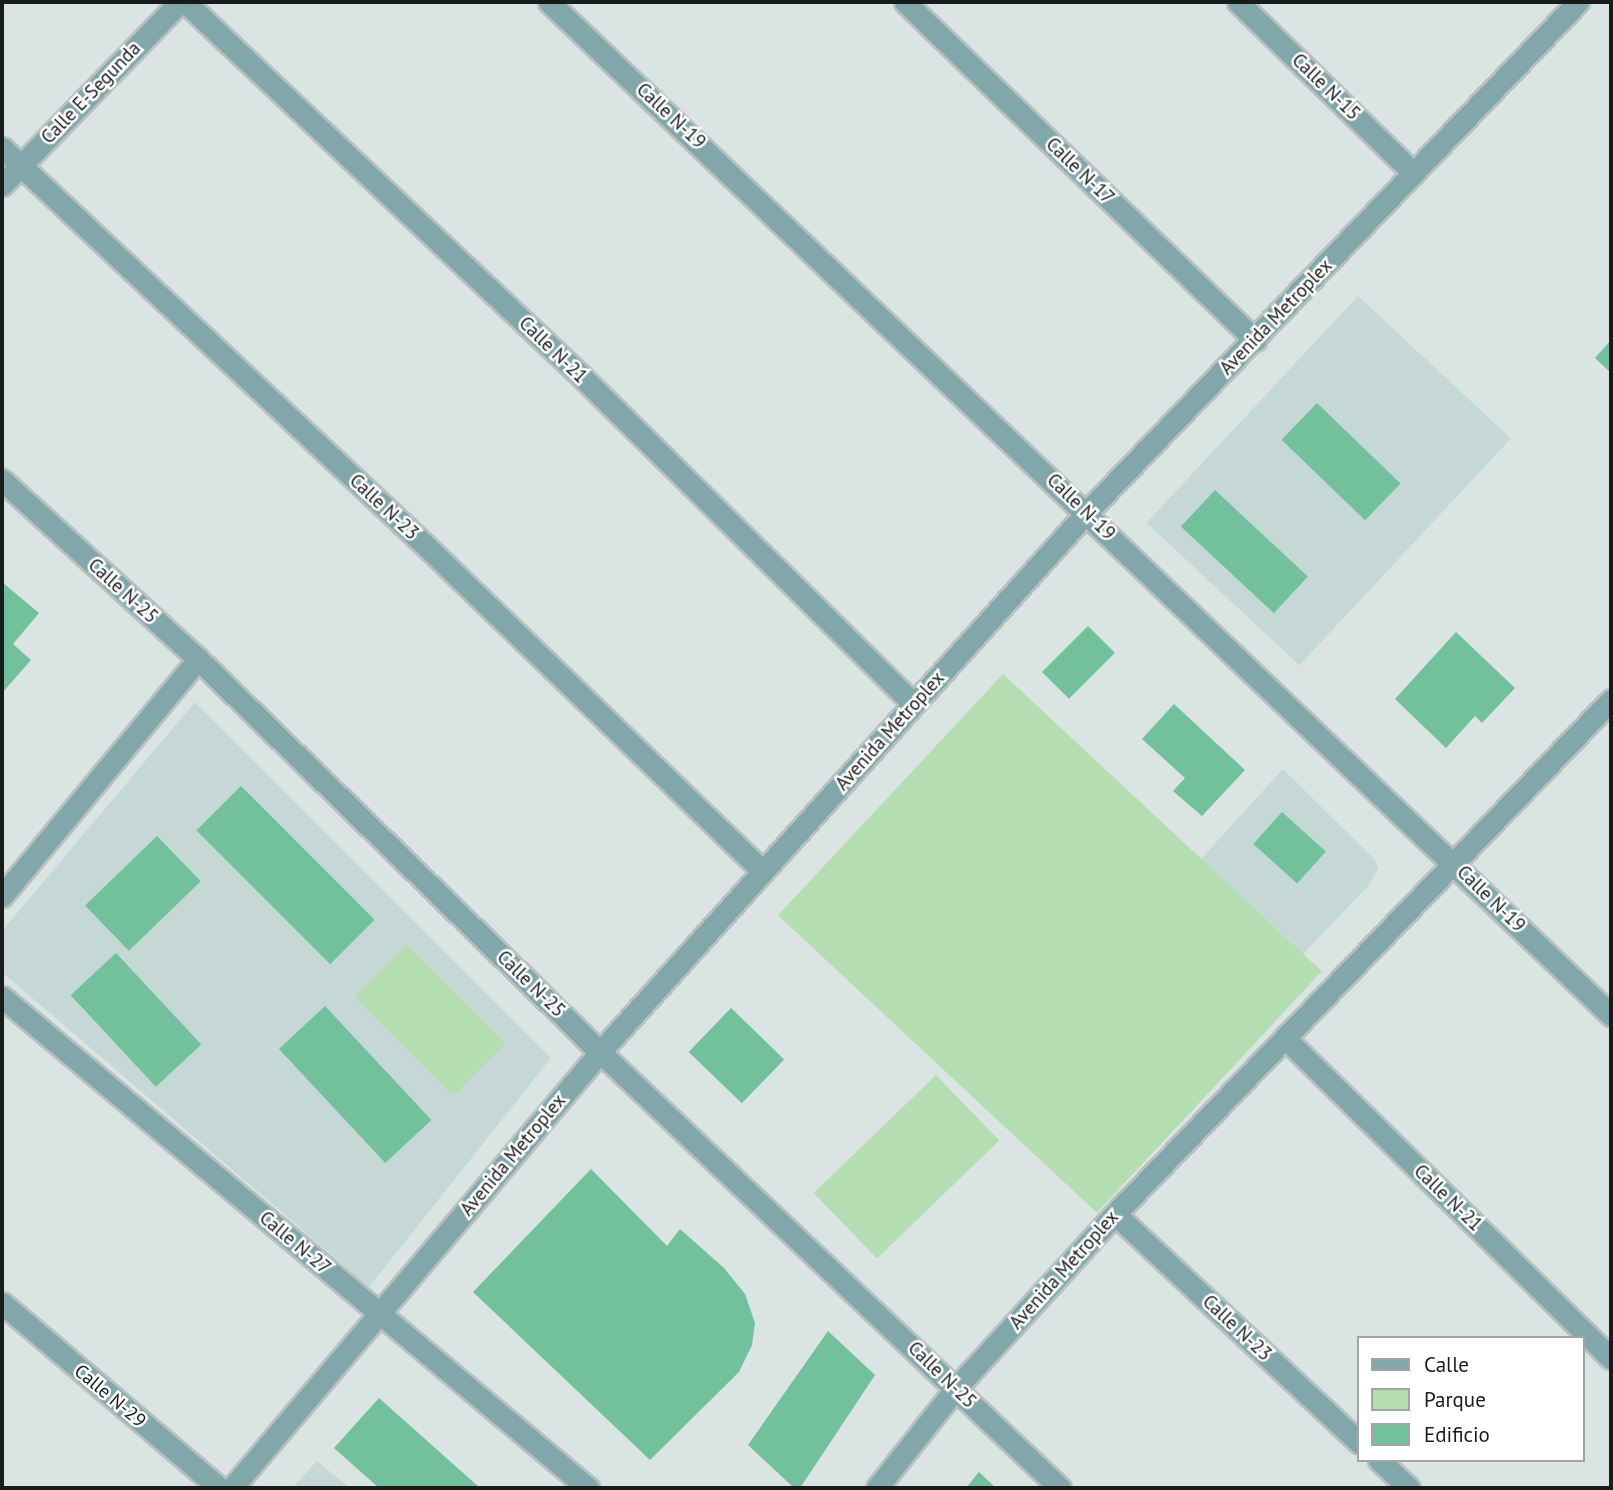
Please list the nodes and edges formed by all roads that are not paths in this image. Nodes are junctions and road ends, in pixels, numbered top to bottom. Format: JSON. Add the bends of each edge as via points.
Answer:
{"nodes":[{"id":1,"x":183,"y":2,"type":"edge"},
{"id":2,"x":549,"y":2,"type":"edge"},
{"id":3,"x":905,"y":2,"type":"edge"},
{"id":4,"x":1238,"y":2,"type":"edge"},
{"id":5,"x":1578,"y":2,"type":"edge"},
{"id":6,"x":2,"y":148,"type":"edge"},
{"id":7,"x":20,"y":165,"type":"junction"},
{"id":8,"x":1413,"y":173,"type":"junction"},
{"id":9,"x":2,"y":185,"type":"edge"},
{"id":10,"x":1255,"y":340,"type":"junction"},
{"id":11,"x":2,"y":480,"type":"edge"},
{"id":12,"x":1087,"y":512,"type":"junction"},
{"id":13,"x":198,"y":659,"type":"junction"},
{"id":14,"x":1611,"y":700,"type":"edge"},
{"id":15,"x":914,"y":705,"type":"junction"},
{"id":16,"x":1453,"y":862,"type":"junction"},
{"id":17,"x":763,"y":871,"type":"junction"},
{"id":18,"x":2,"y":896,"type":"edge"},
{"id":19,"x":2,"y":997,"type":"edge"},
{"id":20,"x":1611,"y":1015,"type":"edge"},
{"id":21,"x":1285,"y":1038,"type":"junction"},
{"id":22,"x":600,"y":1052,"type":"junction"},
{"id":23,"x":1115,"y":1214,"type":"junction"},
{"id":24,"x":2,"y":1303,"type":"edge"},
{"id":25,"x":380,"y":1314,"type":"junction"},
{"id":26,"x":1611,"y":1358,"type":"edge"},
{"id":27,"x":956,"y":1388,"type":"junction"},
{"id":28,"x":1358,"y":1440,"type":"edge"},
{"id":29,"x":1381,"y":1462,"type":"edge"},
{"id":30,"x":219,"y":1488,"type":"edge"},
{"id":31,"x":232,"y":1488,"type":"edge"},
{"id":32,"x":588,"y":1488,"type":"edge"},
{"id":33,"x":877,"y":1488,"type":"edge"},
{"id":34,"x":1060,"y":1488,"type":"edge"},
{"id":35,"x":1409,"y":1488,"type":"edge"}],
"edges":[{"from":1,"to":7,"type":"street","name":"Calle E-Segunda"},
{"from":1,"to":15,"type":"street","name":"Calle N-21","via":[[581,376]]},
{"from":2,"to":12,"type":"street","name":"Calle N-19"},
{"from":3,"to":10,"type":"street","name":"Calle N-17"},
{"from":4,"to":8,"type":"street","name":"Calle N-15"},
{"from":5,"to":8,"type":"street","name":"Avenida Metroplex"},
{"from":6,"to":7,"type":"street","name":"Calle N-23"},
{"from":7,"to":9,"type":"street","name":"Calle E-Segunda"},
{"from":7,"to":17,"type":"street","name":"Calle N-23"},
{"from":8,"to":10,"type":"street","name":"Avenida Metroplex"},
{"from":10,"to":12,"type":"street","name":"Avenida Metroplex"},
{"from":11,"to":13,"type":"street","name":"Calle N-25"},
{"from":12,"to":15,"type":"street","name":"Avenida Metroplex"},
{"from":12,"to":16,"type":"street","name":"Calle N-19"},
{"from":13,"to":18,"type":"street"},
{"from":13,"to":22,"type":"street","name":"Calle N-25"},
{"from":14,"to":16,"type":"street","name":"Avenida Metroplex"},
{"from":15,"to":17,"type":"street","name":"Avenida Metroplex"},
{"from":16,"to":20,"type":"street","name":"Calle N-19"},
{"from":16,"to":21,"type":"street","name":"Avenida Metroplex"},
{"from":17,"to":22,"type":"street","name":"Avenida Metroplex"},
{"from":19,"to":25,"type":"street","name":"Calle N-27"},
{"from":21,"to":23,"type":"street","name":"Avenida Metroplex"},
{"from":21,"to":26,"type":"street","name":"Calle N-21"},
{"from":22,"to":25,"type":"street","name":"Avenida Metroplex"},
{"from":22,"to":27,"type":"street","name":"Calle N-25"},
{"from":23,"to":27,"type":"street","name":"Avenida Metroplex"},
{"from":23,"to":28,"type":"street","name":"Calle N-23"},
{"from":24,"to":30,"type":"street","name":"Calle N-29"},
{"from":25,"to":31,"type":"street","name":"Avenida Metroplex"},
{"from":25,"to":32,"type":"street","name":"Calle N-27"},
{"from":27,"to":33,"type":"street","name":"Avenida Metroplex"},
{"from":27,"to":34,"type":"street","name":"Calle N-25"},
{"from":29,"to":35,"type":"street"}]}
